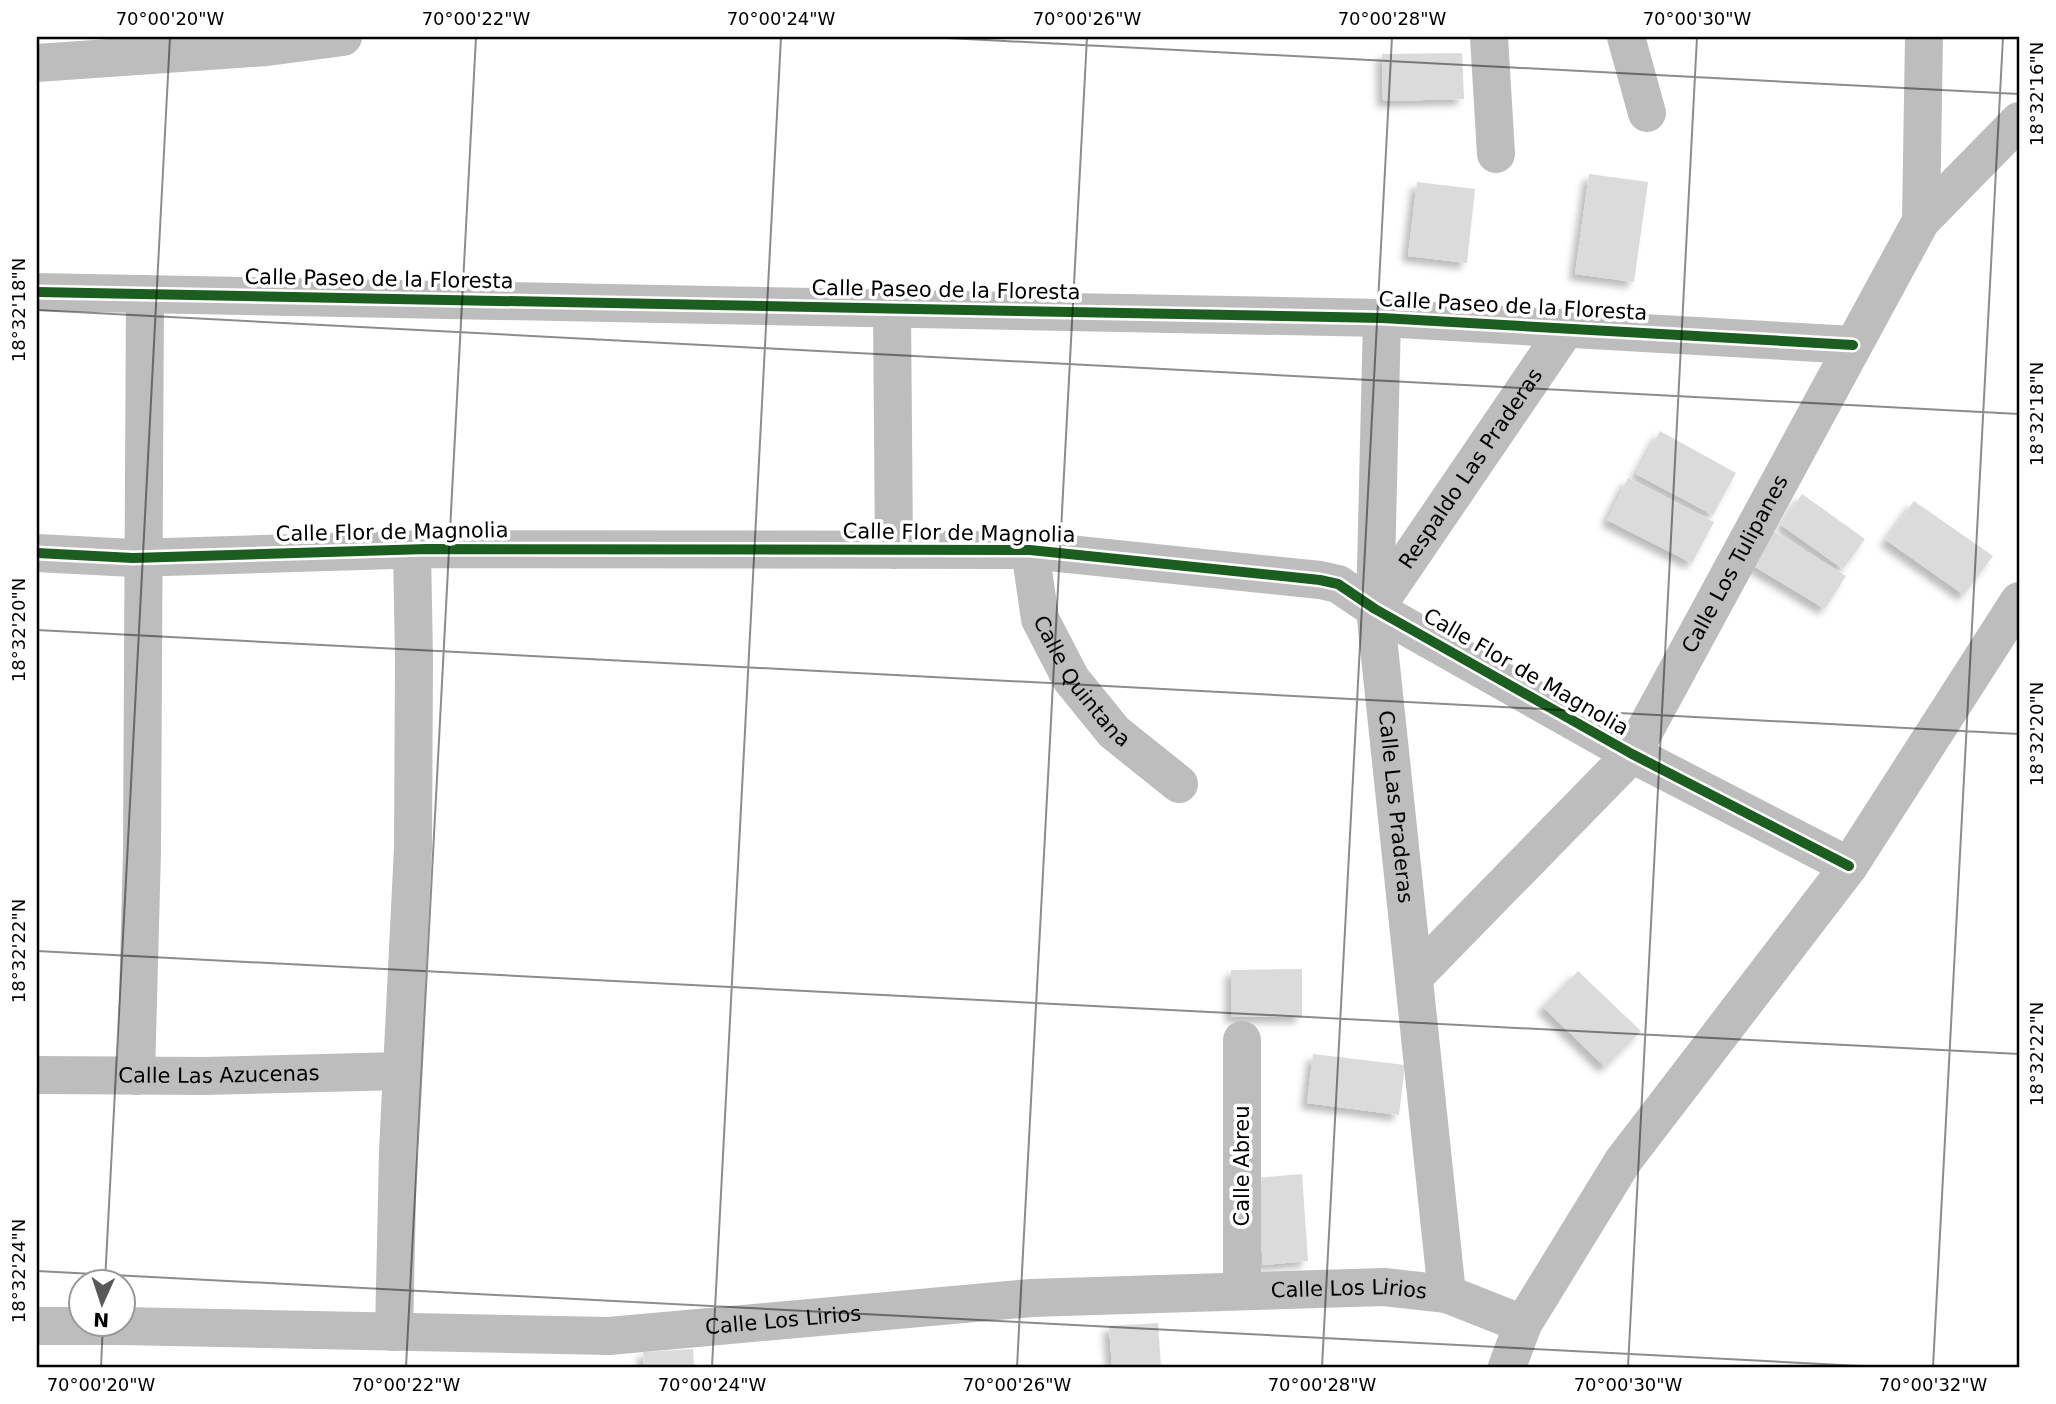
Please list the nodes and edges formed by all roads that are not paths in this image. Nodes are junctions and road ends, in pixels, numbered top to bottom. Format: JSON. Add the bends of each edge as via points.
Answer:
{"nodes":[{"id":1,"x":343,"y":37,"type":"edge"},
{"id":2,"x":1489,"y":37,"type":"edge"},
{"id":3,"x":1626,"y":37,"type":"edge"},
{"id":4,"x":1924,"y":37,"type":"edge"},
{"id":5,"x":37,"y":63,"type":"edge"},
{"id":6,"x":1647,"y":113,"type":"dead end"},
{"id":7,"x":2019,"y":121,"type":"edge"},
{"id":8,"x":1496,"y":154,"type":"dead end"},
{"id":9,"x":1921,"y":221,"type":"junction"},
{"id":10,"x":37,"y":292,"type":"edge"},
{"id":11,"x":145,"y":294,"type":"junction"},
{"id":12,"x":892,"y":309,"type":"junction"},
{"id":13,"x":1382,"y":318,"type":"junction"},
{"id":14,"x":1567,"y":327,"type":"junction"},
{"id":15,"x":1853,"y":345,"type":"junction"},
{"id":16,"x":412,"y":550,"type":"junction"},
{"id":17,"x":894,"y":550,"type":"junction"},
{"id":18,"x":1030,"y":550,"type":"junction"},
{"id":19,"x":37,"y":553,"type":"edge"},
{"id":20,"x":143,"y":558,"type":"junction"},
{"id":21,"x":2019,"y":601,"type":"edge"},
{"id":22,"x":1375,"y":609,"type":"junction"},
{"id":23,"x":1632,"y":754,"type":"junction"},
{"id":24,"x":1179,"y":784,"type":"dead end"},
{"id":25,"x":1849,"y":866,"type":"junction"},
{"id":26,"x":1414,"y":978,"type":"junction"},
{"id":27,"x":1242,"y":1041,"type":"dead end"},
{"id":28,"x":402,"y":1071,"type":"junction"},
{"id":29,"x":37,"y":1075,"type":"edge"},
{"id":30,"x":135,"y":1076,"type":"junction"},
{"id":31,"x":1242,"y":1291,"type":"junction"},
{"id":32,"x":1447,"y":1294,"type":"junction"},
{"id":33,"x":1523,"y":1324,"type":"junction"},
{"id":34,"x":37,"y":1326,"type":"edge"},
{"id":35,"x":394,"y":1332,"type":"junction"},
{"id":36,"x":1507,"y":1367,"type":"edge"}],
"edges":[{"from":1,"to":5,"type":"street","via":[[267,47]]},
{"from":2,"to":8,"type":"street"},
{"from":3,"to":6,"type":"street"},
{"from":4,"to":9,"type":"street"},
{"from":7,"to":9,"type":"street","name":"Calle Los Tulipanes"},
{"from":9,"to":15,"type":"street","name":"Calle Los Tulipanes"},
{"from":10,"to":11,"type":"street","name":"Calle Paseo de la Floresta"},
{"from":11,"to":12,"type":"street","name":"Calle Paseo de la Floresta"},
{"from":11,"to":20,"type":"street"},
{"from":12,"to":13,"type":"street","name":"Calle Paseo de la Floresta"},
{"from":12,"to":17,"type":"street"},
{"from":13,"to":14,"type":"street","name":"Calle Paseo de la Floresta"},
{"from":13,"to":22,"type":"street","name":"Calle Las Praderas"},
{"from":14,"to":15,"type":"street","name":"Calle Paseo de la Floresta"},
{"from":14,"to":22,"type":"street","name":"Respaldo Las Praderas"},
{"from":15,"to":23,"type":"street","name":"Calle Los Tulipanes"},
{"from":16,"to":17,"type":"street","name":"Calle Flor de Magnolia"},
{"from":16,"to":20,"type":"street","name":"Calle Flor de Magnolia"},
{"from":16,"to":28,"type":"street","via":[[413,848]]},
{"from":17,"to":18,"type":"street","name":"Calle Flor de Magnolia"},
{"from":18,"to":22,"type":"street","name":"Calle Flor de Magnolia","via":[[1320,580],[1338,584]]},
{"from":18,"to":24,"type":"street","name":"Calle Quintana","via":[[1040,619],[1071,679],[1114,732]]},
{"from":19,"to":20,"type":"street","name":"Calle Flor de Magnolia"},
{"from":20,"to":30,"type":"street","via":[[142,851]]},
{"from":21,"to":25,"type":"street"},
{"from":22,"to":23,"type":"street","name":"Calle Flor de Magnolia"},
{"from":22,"to":26,"type":"street","name":"Calle Las Praderas"},
{"from":23,"to":25,"type":"street","name":"Calle Flor de Magnolia"},
{"from":23,"to":26,"type":"street","name":"Calle Los Tulipanes"},
{"from":25,"to":33,"type":"street","via":[[1623,1161]]},
{"from":26,"to":32,"type":"street","name":"Calle Las Praderas"},
{"from":27,"to":31,"type":"street","name":"Calle Abreu"},
{"from":28,"to":30,"type":"street","name":"Calle Las Azucenas"},
{"from":28,"to":35,"type":"street"},
{"from":29,"to":30,"type":"street","name":"Calle Las Azucenas"},
{"from":31,"to":32,"type":"street","name":"Calle Los Lirios","via":[[1384,1287]]},
{"from":31,"to":35,"type":"street","name":"Calle Los Lirios","via":[[1031,1298],[609,1336]]},
{"from":32,"to":33,"type":"street","name":"Calle Los Lirios"},
{"from":33,"to":36,"type":"street"},
{"from":34,"to":35,"type":"street","name":"Calle Los Lirios"}]}
